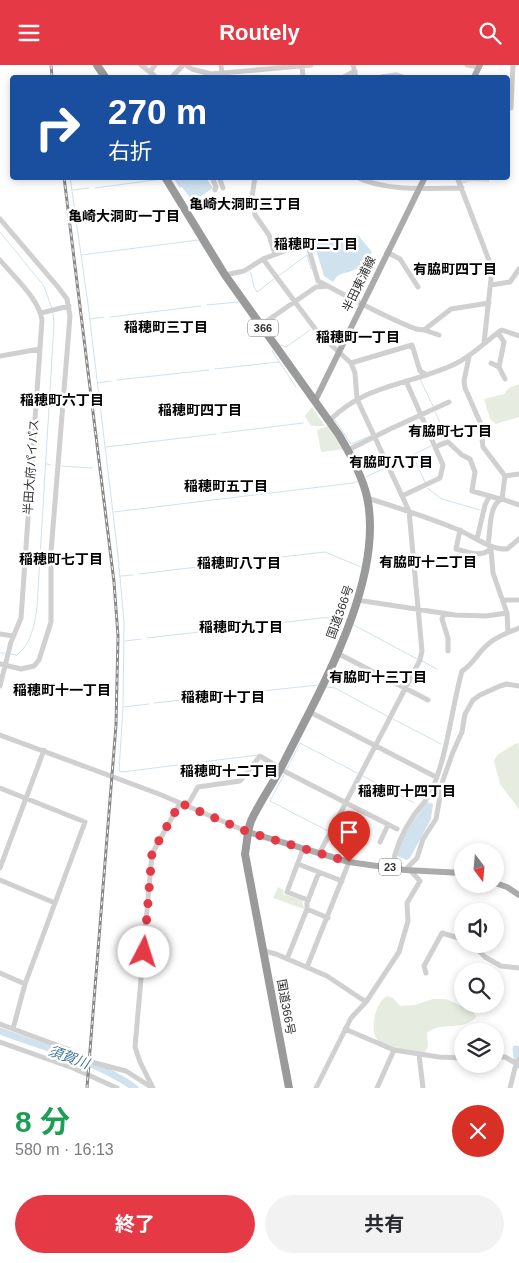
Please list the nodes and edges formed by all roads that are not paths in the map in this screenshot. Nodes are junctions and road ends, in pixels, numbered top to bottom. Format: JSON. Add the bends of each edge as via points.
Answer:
{"nodes":[{"id":1,"x":141,"y":65,"type":"edge"},
{"id":2,"x":155,"y":65,"type":"edge"},
{"id":3,"x":185,"y":65,"type":"edge"},
{"id":4,"x":311,"y":65,"type":"edge"},
{"id":5,"x":353,"y":65,"type":"edge"},
{"id":6,"x":466,"y":65,"type":"edge"},
{"id":7,"x":513,"y":65,"type":"edge"},
{"id":8,"x":302,"y":66,"type":"edge"},
{"id":9,"x":479,"y":66,"type":"edge"},
{"id":10,"x":150,"y":72,"type":"junction"},
{"id":11,"x":356,"y":74,"type":"edge"},
{"id":12,"x":154,"y":75,"type":"edge"},
{"id":13,"x":174,"y":75,"type":"edge"},
{"id":14,"x":215,"y":75,"type":"edge"},
{"id":15,"x":230,"y":75,"type":"edge"},
{"id":16,"x":519,"y":91,"type":"edge"},
{"id":17,"x":512,"y":92,"type":"junction"},
{"id":18,"x":511,"y":108,"type":"dead end"},
{"id":19,"x":167,"y":180,"type":"edge"},
{"id":20,"x":213,"y":180,"type":"edge"},
{"id":21,"x":220,"y":180,"type":"edge"},
{"id":22,"x":255,"y":180,"type":"edge"},
{"id":23,"x":363,"y":180,"type":"edge"},
{"id":24,"x":424,"y":180,"type":"edge"},
{"id":25,"x":458,"y":180,"type":"edge"},
{"id":26,"x":420,"y":188,"type":"junction"},
{"id":27,"x":223,"y":189,"type":"dead end"},
{"id":28,"x":462,"y":189,"type":"junction"},
{"id":29,"x":215,"y":190,"type":"dead end"},
{"id":30,"x":0,"y":219,"type":"edge"},
{"id":31,"x":387,"y":252,"type":"junction"},
{"id":32,"x":275,"y":254,"type":"junction"},
{"id":33,"x":263,"y":259,"type":"junction"},
{"id":34,"x":0,"y":260,"type":"edge"},
{"id":35,"x":519,"y":269,"type":"edge"},
{"id":36,"x":225,"y":275,"type":"junction"},
{"id":37,"x":491,"y":285,"type":"junction"},
{"id":38,"x":328,"y":286,"type":"junction"},
{"id":39,"x":418,"y":287,"type":"dead end"},
{"id":40,"x":294,"y":303,"type":"junction"},
{"id":41,"x":489,"y":303,"type":"junction"},
{"id":42,"x":361,"y":305,"type":"junction"},
{"id":43,"x":69,"y":306,"type":"junction"},
{"id":44,"x":43,"y":312,"type":"junction"},
{"id":45,"x":261,"y":325,"type":"junction"},
{"id":46,"x":424,"y":330,"type":"junction"},
{"id":47,"x":498,"y":333,"type":"junction"},
{"id":48,"x":439,"y":335,"type":"dead end"},
{"id":49,"x":519,"y":336,"type":"edge"},
{"id":50,"x":484,"y":343,"type":"junction"},
{"id":51,"x":40,"y":349,"type":"junction"},
{"id":52,"x":338,"y":353,"type":"junction"},
{"id":53,"x":0,"y":356,"type":"edge"},
{"id":54,"x":469,"y":357,"type":"junction"},
{"id":55,"x":351,"y":363,"type":"junction"},
{"id":56,"x":491,"y":363,"type":"dead end"},
{"id":57,"x":499,"y":367,"type":"junction"},
{"id":58,"x":427,"y":375,"type":"junction"},
{"id":59,"x":505,"y":379,"type":"dead end"},
{"id":60,"x":406,"y":383,"type":"junction"},
{"id":61,"x":314,"y":401,"type":"junction"},
{"id":62,"x":358,"y":401,"type":"junction"},
{"id":63,"x":449,"y":402,"type":"dead end"},
{"id":64,"x":420,"y":415,"type":"junction"},
{"id":65,"x":329,"y":421,"type":"junction"},
{"id":66,"x":374,"y":437,"type":"junction"},
{"id":67,"x":435,"y":447,"type":"junction"},
{"id":68,"x":348,"y":450,"type":"junction"},
{"id":69,"x":519,"y":474,"type":"edge"},
{"id":70,"x":505,"y":476,"type":"junction"},
{"id":71,"x":402,"y":496,"type":"junction"},
{"id":72,"x":489,"y":497,"type":"junction"},
{"id":73,"x":367,"y":498,"type":"junction"},
{"id":74,"x":501,"y":499,"type":"junction"},
{"id":75,"x":519,"y":505,"type":"edge"},
{"id":76,"x":409,"y":511,"type":"junction"},
{"id":77,"x":460,"y":530,"type":"junction"},
{"id":78,"x":477,"y":539,"type":"junction"},
{"id":79,"x":519,"y":539,"type":"edge"},
{"id":80,"x":488,"y":544,"type":"junction"},
{"id":81,"x":491,"y":549,"type":"junction"},
{"id":82,"x":357,"y":600,"type":"junction"},
{"id":83,"x":503,"y":600,"type":"junction"},
{"id":84,"x":519,"y":600,"type":"edge"},
{"id":85,"x":418,"y":608,"type":"junction"},
{"id":86,"x":444,"y":613,"type":"junction"},
{"id":87,"x":507,"y":613,"type":"junction"},
{"id":88,"x":519,"y":628,"type":"edge"},
{"id":89,"x":508,"y":632,"type":"junction"},
{"id":90,"x":0,"y":634,"type":"edge"},
{"id":91,"x":12,"y":639,"type":"junction"},
{"id":92,"x":448,"y":651,"type":"dead end"},
{"id":93,"x":337,"y":653,"type":"junction"},
{"id":94,"x":3,"y":664,"type":"edge"},
{"id":95,"x":519,"y":685,"type":"edge"},
{"id":96,"x":0,"y":686,"type":"edge"},
{"id":97,"x":405,"y":689,"type":"junction"},
{"id":98,"x":428,"y":700,"type":"dead end"},
{"id":99,"x":310,"y":712,"type":"junction"},
{"id":100,"x":0,"y":735,"type":"edge"},
{"id":101,"x":376,"y":745,"type":"junction"},
{"id":102,"x":44,"y":750,"type":"junction"},
{"id":103,"x":280,"y":769,"type":"junction"},
{"id":104,"x":436,"y":777,"type":"junction"},
{"id":105,"x":0,"y":788,"type":"edge"},
{"id":106,"x":26,"y":798,"type":"junction"},
{"id":107,"x":427,"y":799,"type":"junction"},
{"id":108,"x":180,"y":803,"type":"junction"},
{"id":109,"x":346,"y":803,"type":"junction"},
{"id":110,"x":438,"y":803,"type":"junction"},
{"id":111,"x":187,"y":806,"type":"junction"},
{"id":112,"x":388,"y":825,"type":"junction"},
{"id":113,"x":397,"y":829,"type":"dead end"},
{"id":114,"x":248,"y":832,"type":"junction"},
{"id":115,"x":380,"y":842,"type":"dead end"},
{"id":116,"x":303,"y":849,"type":"junction"},
{"id":117,"x":319,"y":854,"type":"junction"},
{"id":118,"x":349,"y":862,"type":"junction"},
{"id":119,"x":298,"y":864,"type":"junction"},
{"id":120,"x":392,"y":867,"type":"junction"},
{"id":121,"x":0,"y":868,"type":"edge"},
{"id":122,"x":407,"y":870,"type":"junction"},
{"id":123,"x":319,"y":872,"type":"junction"},
{"id":124,"x":454,"y":873,"type":"edge"},
{"id":125,"x":0,"y":880,"type":"edge"},
{"id":126,"x":342,"y":881,"type":"junction"},
{"id":127,"x":504,"y":886,"type":"edge"},
{"id":128,"x":519,"y":895,"type":"edge"},
{"id":129,"x":308,"y":900,"type":"junction"},
{"id":130,"x":55,"y":903,"type":"junction"},
{"id":131,"x":308,"y":909,"type":"junction"},
{"id":132,"x":328,"y":918,"type":"junction"},
{"id":133,"x":454,"y":937,"type":"edge"},
{"id":134,"x":264,"y":951,"type":"junction"},
{"id":135,"x":481,"y":953,"type":"edge"},
{"id":136,"x":288,"y":959,"type":"junction"},
{"id":137,"x":307,"y":967,"type":"junction"},
{"id":138,"x":519,"y":968,"type":"edge"},
{"id":139,"x":0,"y":973,"type":"edge"},
{"id":140,"x":426,"y":973,"type":"dead end"},
{"id":141,"x":25,"y":984,"type":"junction"},
{"id":142,"x":366,"y":1002,"type":"junction"},
{"id":143,"x":0,"y":1024,"type":"edge"},
{"id":144,"x":13,"y":1029,"type":"junction"},
{"id":145,"x":345,"y":1029,"type":"junction"},
{"id":146,"x":0,"y":1042,"type":"edge"},
{"id":147,"x":394,"y":1050,"type":"junction"},
{"id":148,"x":419,"y":1054,"type":"junction"},
{"id":149,"x":454,"y":1057,"type":"edge"},
{"id":150,"x":504,"y":1057,"type":"edge"},
{"id":151,"x":518,"y":1062,"type":"edge"},
{"id":152,"x":117,"y":1088,"type":"edge"},
{"id":153,"x":153,"y":1088,"type":"edge"},
{"id":154,"x":289,"y":1088,"type":"edge"},
{"id":155,"x":316,"y":1088,"type":"edge"},
{"id":156,"x":376,"y":1088,"type":"edge"},
{"id":157,"x":424,"y":1088,"type":"edge"},
{"id":158,"x":510,"y":1088,"type":"edge"}],
"edges":[{"from":1,"to":10,"type":"street"},
{"from":2,"to":10,"type":"street"},
{"from":3,"to":13,"type":"street"},
{"from":3,"to":14,"type":"street"},
{"from":4,"to":8,"type":"street"},
{"from":5,"to":11,"type":"street"},
{"from":6,"to":9,"type":"street"},
{"from":7,"to":17,"type":"street"},
{"from":8,"to":15,"type":"street"},
{"from":10,"to":12,"type":"street"},
{"from":16,"to":17,"type":"street"},
{"from":17,"to":18,"type":"street"},
{"from":19,"to":36,"type":"highway","name":"国道366号","number":"366"},
{"from":20,"to":29,"type":"street"},
{"from":21,"to":27,"type":"street"},
{"from":22,"to":32,"type":"street","via":[[252,197],[255,215],[269,235]]},
{"from":23,"to":26,"type":"street","via":[[373,184]]},
{"from":24,"to":26,"type":"main road","name":"半田東浦線"},
{"from":25,"to":28,"type":"street"},
{"from":26,"to":28,"type":"street"},
{"from":26,"to":31,"type":"main road","name":"半田東浦線"},
{"from":28,"to":37,"type":"street","via":[[490,263]]},
{"from":30,"to":43,"type":"street","via":[[58,287]]},
{"from":31,"to":39,"type":"street","via":[[400,259]]},
{"from":31,"to":42,"type":"main road","name":"半田東浦線"},
{"from":32,"to":33,"type":"street"},
{"from":32,"to":38,"type":"street","via":[[308,245],[318,281]]},
{"from":33,"to":36,"type":"street","via":[[244,271]]},
{"from":33,"to":40,"type":"street"},
{"from":34,"to":44,"type":"street"},
{"from":35,"to":37,"type":"street","via":[[510,282]]},
{"from":36,"to":45,"type":"highway","name":"国道366号","number":"366"},
{"from":37,"to":41,"type":"street"},
{"from":38,"to":40,"type":"street","via":[[316,287]]},
{"from":38,"to":42,"type":"street"},
{"from":40,"to":45,"type":"street"},
{"from":40,"to":52,"type":"street"},
{"from":41,"to":46,"type":"street","via":[[451,309]]},
{"from":41,"to":50,"type":"street"},
{"from":42,"to":46,"type":"street"},
{"from":42,"to":52,"type":"main road","name":"半田東浦線"},
{"from":43,"to":44,"type":"street"},
{"from":43,"to":94,"type":"street","via":[[70,328],[51,552],[52,622],[34,666],[21,669]]},
{"from":44,"to":51,"type":"street","name":"半田大府パイパス"},
{"from":45,"to":61,"type":"highway","name":"国道366号","number":"366"},
{"from":46,"to":48,"type":"street"},
{"from":47,"to":49,"type":"street","via":[[502,331]]},
{"from":47,"to":50,"type":"street"},
{"from":47,"to":57,"type":"street","via":[[504,342]]},
{"from":50,"to":54,"type":"street"},
{"from":51,"to":53,"type":"street"},
{"from":51,"to":91,"type":"street","name":"半田大府パイパス","via":[[21,618]]},
{"from":52,"to":55,"type":"street"},
{"from":52,"to":61,"type":"main road","name":"半田東浦線"},
{"from":54,"to":58,"type":"street"},
{"from":54,"to":70,"type":"street","via":[[465,389],[480,422],[484,447]]},
{"from":55,"to":58,"type":"street","via":[[412,345],[420,371]]},
{"from":55,"to":62,"type":"street"},
{"from":56,"to":57,"type":"street"},
{"from":57,"to":59,"type":"street"},
{"from":58,"to":60,"type":"street"},
{"from":60,"to":62,"type":"street","via":[[383,387]]},
{"from":60,"to":64,"type":"street"},
{"from":61,"to":65,"type":"highway","name":"国道366号","number":"366"},
{"from":62,"to":65,"type":"street","via":[[341,408]]},
{"from":62,"to":66,"type":"street"},
{"from":63,"to":64,"type":"street"},
{"from":64,"to":66,"type":"street"},
{"from":64,"to":67,"type":"street"},
{"from":65,"to":68,"type":"highway","name":"国道366号","number":"366"},
{"from":66,"to":68,"type":"street"},
{"from":66,"to":71,"type":"street"},
{"from":67,"to":71,"type":"street","via":[[443,465],[440,478]]},
{"from":67,"to":72,"type":"street","via":[[448,442],[470,459],[475,472],[472,491]]},
{"from":68,"to":73,"type":"highway","name":"国道366号","number":"366"},
{"from":69,"to":70,"type":"street"},
{"from":70,"to":74,"type":"street"},
{"from":71,"to":76,"type":"street"},
{"from":72,"to":74,"type":"street"},
{"from":72,"to":78,"type":"street"},
{"from":73,"to":76,"type":"street"},
{"from":73,"to":82,"type":"highway","name":"国道366号","number":"366","via":[[370,545]]},
{"from":74,"to":75,"type":"street"},
{"from":74,"to":80,"type":"street","via":[[492,513]]},
{"from":76,"to":77,"type":"street"},
{"from":76,"to":85,"type":"street"},
{"from":77,"to":78,"type":"street"},
{"from":77,"to":81,"type":"street","via":[[456,549],[477,555]]},
{"from":78,"to":80,"type":"street"},
{"from":79,"to":80,"type":"street","via":[[505,550]]},
{"from":80,"to":81,"type":"street"},
{"from":81,"to":83,"type":"street","via":[[493,573]]},
{"from":82,"to":85,"type":"street"},
{"from":82,"to":93,"type":"highway","name":"国道366号","number":"366"},
{"from":83,"to":84,"type":"street"},
{"from":83,"to":87,"type":"street"},
{"from":85,"to":86,"type":"street"},
{"from":85,"to":97,"type":"street","via":[[422,651]]},
{"from":86,"to":87,"type":"street","via":[[486,617]]},
{"from":86,"to":92,"type":"street","via":[[442,619]]},
{"from":87,"to":89,"type":"street"},
{"from":88,"to":89,"type":"street"},
{"from":89,"to":104,"type":"street","via":[[490,642],[462,671]]},
{"from":90,"to":91,"type":"street"},
{"from":91,"to":94,"type":"street","name":"半田大府パイパス"},
{"from":93,"to":97,"type":"street"},
{"from":93,"to":99,"type":"highway","name":"国道366号","number":"366"},
{"from":94,"to":96,"type":"street","name":"半田大府パイパス"},
{"from":95,"to":110,"type":"street","via":[[500,686],[473,700],[452,752]]},
{"from":97,"to":98,"type":"street"},
{"from":97,"to":101,"type":"street"},
{"from":99,"to":101,"type":"street"},
{"from":99,"to":103,"type":"highway","name":"国道366号","number":"366"},
{"from":100,"to":102,"type":"street"},
{"from":101,"to":104,"type":"street"},
{"from":101,"to":109,"type":"street"},
{"from":102,"to":106,"type":"street"},
{"from":102,"to":108,"type":"street"},
{"from":103,"to":109,"type":"street"},
{"from":103,"to":111,"type":"street","via":[[260,756],[240,781],[198,787]]},
{"from":103,"to":114,"type":"highway","name":"国道366号","number":"366","via":[[250,822]]},
{"from":104,"to":107,"type":"street"},
{"from":105,"to":106,"type":"street"},
{"from":106,"to":121,"type":"street"},
{"from":106,"to":130,"type":"street","via":[[85,822]]},
{"from":107,"to":110,"type":"street"},
{"from":107,"to":120,"type":"street","via":[[396,848]]},
{"from":108,"to":111,"type":"street"},
{"from":108,"to":153,"type":"street","via":[[152,853],[135,1047]]},
{"from":109,"to":112,"type":"street"},
{"from":109,"to":117,"type":"street"},
{"from":110,"to":122,"type":"street","via":[[436,819],[423,839],[417,858]]},
{"from":111,"to":114,"type":"street"},
{"from":112,"to":113,"type":"street"},
{"from":112,"to":115,"type":"street"},
{"from":114,"to":116,"type":"main road","number":"23"},
{"from":114,"to":134,"type":"highway","name":"国道366号","number":"366","via":[[245,854]]},
{"from":116,"to":117,"type":"main road","number":"23"},
{"from":116,"to":119,"type":"street"},
{"from":117,"to":118,"type":"main road","number":"23"},
{"from":118,"to":120,"type":"main road","number":"23"},
{"from":118,"to":126,"type":"street"},
{"from":119,"to":123,"type":"street"},
{"from":119,"to":129,"type":"street","via":[[287,891]]},
{"from":120,"to":122,"type":"main road","number":"23"},
{"from":122,"to":124,"type":"main road","number":"23"},
{"from":122,"to":142,"type":"street","via":[[420,881],[408,903],[408,921],[401,948]]},
{"from":123,"to":126,"type":"street"},
{"from":123,"to":129,"type":"street"},
{"from":125,"to":130,"type":"street"},
{"from":126,"to":132,"type":"street"},
{"from":127,"to":128,"type":"main road"},
{"from":129,"to":131,"type":"street"},
{"from":130,"to":141,"type":"street"},
{"from":131,"to":132,"type":"street"},
{"from":131,"to":136,"type":"street"},
{"from":132,"to":137,"type":"street"},
{"from":133,"to":140,"type":"street","via":[[442,933],[424,966]]},
{"from":134,"to":136,"type":"street"},
{"from":134,"to":154,"type":"highway","name":"国道366号","number":"366"},
{"from":135,"to":138,"type":"street","via":[[501,967]]},
{"from":136,"to":137,"type":"street"},
{"from":137,"to":142,"type":"street"},
{"from":139,"to":141,"type":"street"},
{"from":141,"to":144,"type":"street"},
{"from":142,"to":145,"type":"street","via":[[350,1018]]},
{"from":143,"to":144,"type":"street"},
{"from":144,"to":153,"type":"street","via":[[95,1063],[126,1071]]},
{"from":145,"to":147,"type":"street"},
{"from":145,"to":155,"type":"street"},
{"from":146,"to":152,"type":"street","via":[[73,1068]]},
{"from":147,"to":148,"type":"street"},
{"from":147,"to":156,"type":"street"},
{"from":148,"to":149,"type":"street"},
{"from":148,"to":157,"type":"street"},
{"from":150,"to":151,"type":"street"},
{"from":151,"to":158,"type":"street"}]}
